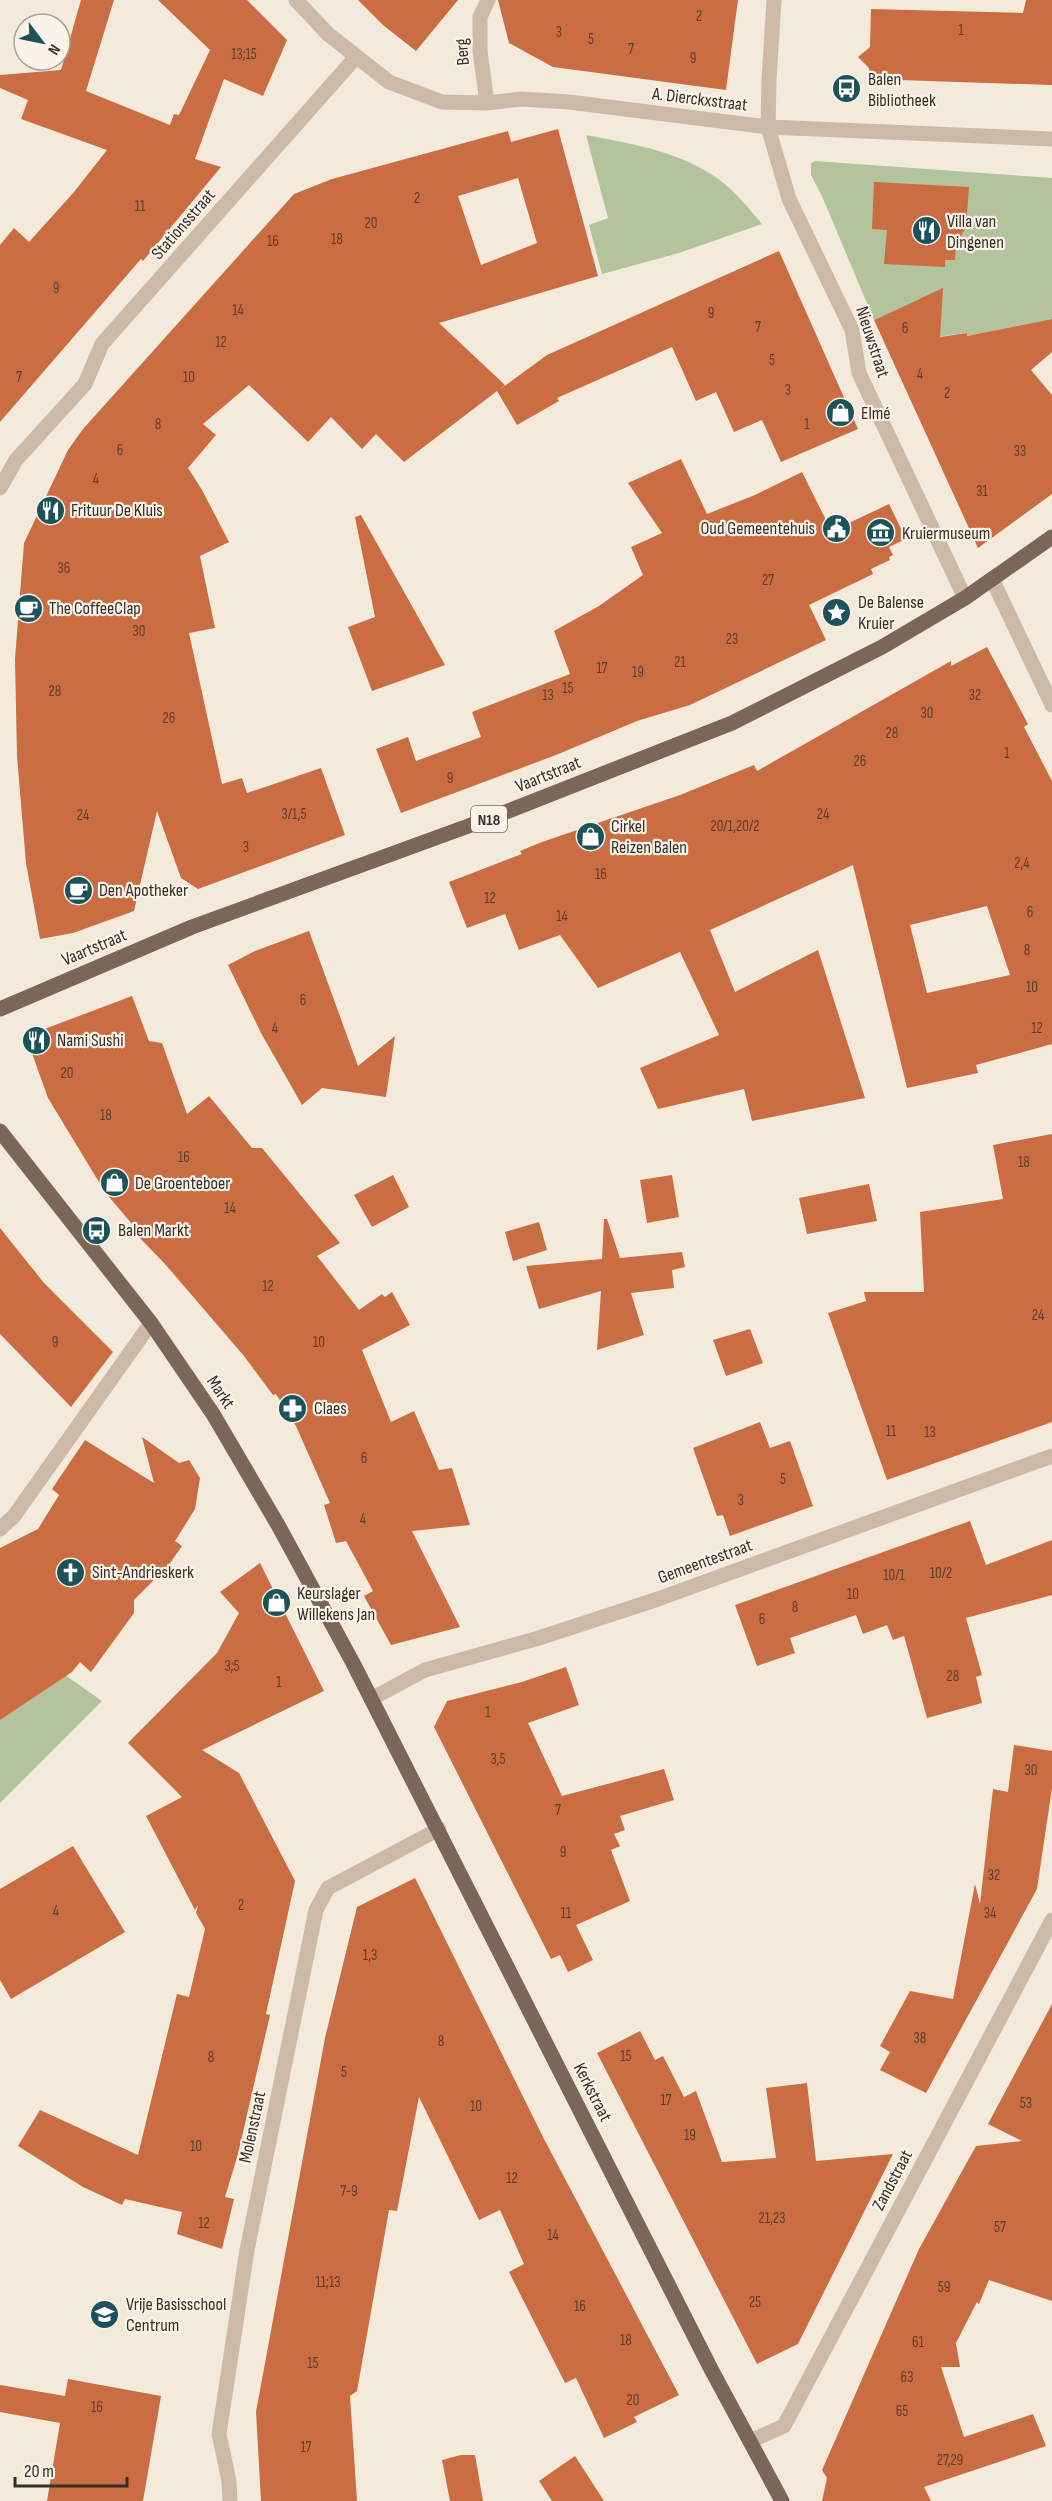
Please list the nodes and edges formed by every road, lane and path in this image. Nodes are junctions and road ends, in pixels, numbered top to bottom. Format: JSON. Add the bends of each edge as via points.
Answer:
{"nodes":[{"id":1,"x":296,"y":0,"type":"edge"},
{"id":2,"x":488,"y":0,"type":"edge"},
{"id":3,"x":774,"y":0,"type":"edge"},
{"id":4,"x":356,"y":57,"type":"junction"},
{"id":5,"x":487,"y":103,"type":"junction"},
{"id":6,"x":768,"y":126,"type":"junction"},
{"id":7,"x":1052,"y":139,"type":"edge"},
{"id":8,"x":0,"y":488,"type":"edge"},
{"id":9,"x":1052,"y":537,"type":"edge"},
{"id":10,"x":992,"y":579,"type":"junction"},
{"id":11,"x":965,"y":598,"type":"junction"},
{"id":12,"x":1052,"y":705,"type":"edge"},
{"id":13,"x":0,"y":1009,"type":"edge"},
{"id":14,"x":0,"y":1131,"type":"edge"},
{"id":15,"x":151,"y":1323,"type":"junction"},
{"id":16,"x":1052,"y":1456,"type":"edge"},
{"id":17,"x":0,"y":1529,"type":"edge"},
{"id":18,"x":371,"y":1699,"type":"junction"},
{"id":19,"x":438,"y":1829,"type":"junction"},
{"id":20,"x":1052,"y":1920,"type":"edge"},
{"id":21,"x":1048,"y":1938,"type":"edge"},
{"id":22,"x":750,"y":2441,"type":"junction"},
{"id":23,"x":778,"y":2499,"type":"edge"},
{"id":24,"x":230,"y":2501,"type":"edge"}],
"edges":[{"from":1,"to":4,"type":"street"},
{"from":2,"to":5,"type":"street","name":"Berg","via":[[480,17]]},
{"from":3,"to":6,"type":"street","name":"Nieuwstraat"},
{"from":4,"to":5,"type":"street","name":"A. Dierckxstraat","via":[[389,82],[442,102]]},
{"from":4,"to":8,"type":"street","name":"Stationsstraat","via":[[102,344],[85,384],[16,460]]},
{"from":5,"to":6,"type":"street","name":"A. Dierckxstraat","via":[[521,99],[569,102]]},
{"from":6,"to":7,"type":"street","name":"A. Dierckxstraat"},
{"from":6,"to":11,"type":"street","name":"Nieuwstraat","via":[[789,199],[852,330],[859,373]]},
{"from":9,"to":10,"type":"main road","name":"Vaartstraat","number":"N18"},
{"from":10,"to":11,"type":"main road","name":"Vaartstraat","number":"N18"},
{"from":10,"to":12,"type":"street"},
{"from":11,"to":13,"type":"main road","name":"Vaartstraat","number":"N18","via":[[882,647],[732,723],[493,817],[192,927]]},
{"from":14,"to":15,"type":"main road","name":"Markt"},
{"from":15,"to":17,"type":"street","via":[[14,1516]]},
{"from":15,"to":18,"type":"main road","name":"Markt","via":[[213,1414],[278,1525]]},
{"from":16,"to":18,"type":"street","name":"Gemeentestraat","via":[[658,1599],[425,1670]]},
{"from":18,"to":19,"type":"main road","name":"Kerkstraat"},
{"from":19,"to":22,"type":"main road","name":"Kerkstraat"},
{"from":19,"to":24,"type":"street","name":"Molenstraat","via":[[328,1888],[316,1910],[247,2250],[219,2434]]},
{"from":20,"to":21,"type":"street","name":"Zandstraat"},
{"from":21,"to":22,"type":"street","name":"Zandstraat","via":[[784,2426]]},
{"from":22,"to":23,"type":"main road","name":"Kerkstraat"}]}
